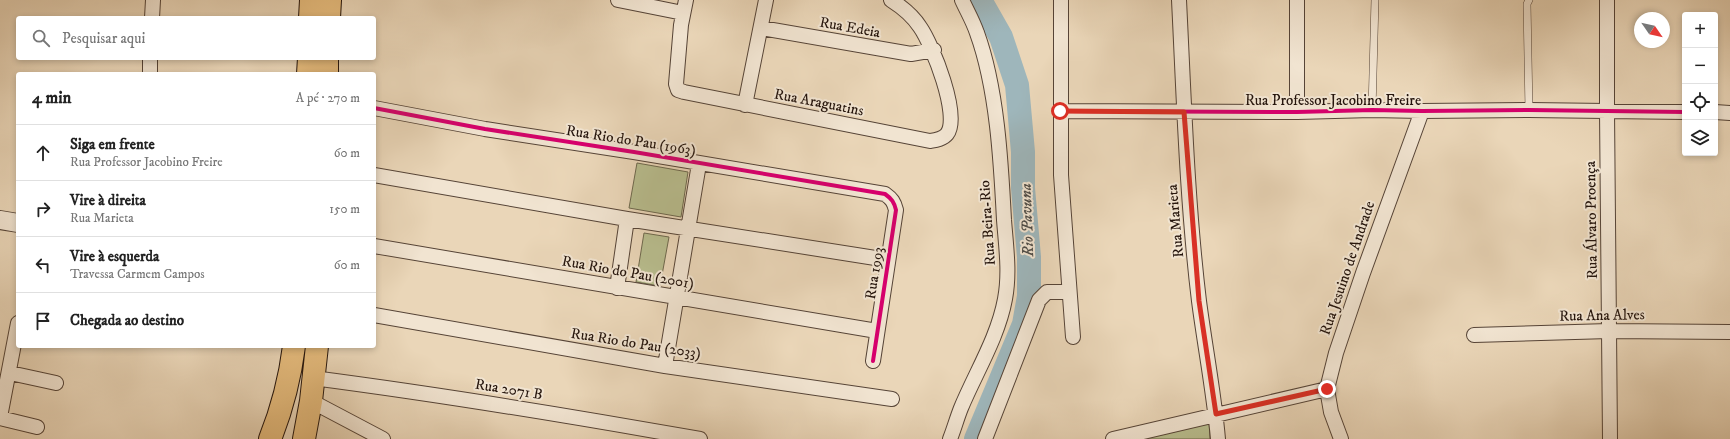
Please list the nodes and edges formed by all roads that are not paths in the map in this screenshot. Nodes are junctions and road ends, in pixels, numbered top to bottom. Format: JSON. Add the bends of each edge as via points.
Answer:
{"nodes":[{"id":1,"x":153,"y":0,"type":"edge"},
{"id":2,"x":311,"y":0,"type":"edge"},
{"id":3,"x":330,"y":0,"type":"edge"},
{"id":4,"x":618,"y":0,"type":"edge"},
{"id":5,"x":766,"y":0,"type":"edge"},
{"id":6,"x":891,"y":0,"type":"edge"},
{"id":7,"x":962,"y":0,"type":"edge"},
{"id":8,"x":1061,"y":0,"type":"edge"},
{"id":9,"x":1179,"y":0,"type":"edge"},
{"id":10,"x":1297,"y":0,"type":"edge"},
{"id":11,"x":1375,"y":0,"type":"edge"},
{"id":12,"x":1529,"y":0,"type":"edge"},
{"id":13,"x":1607,"y":0,"type":"edge"},
{"id":14,"x":685,"y":6,"type":"edge"},
{"id":15,"x":152,"y":16,"type":"edge"},
{"id":16,"x":310,"y":16,"type":"edge"},
{"id":17,"x":329,"y":16,"type":"edge"},
{"id":18,"x":761,"y":28,"type":"junction"},
{"id":19,"x":934,"y":50,"type":"junction"},
{"id":20,"x":150,"y":60,"type":"edge"},
{"id":21,"x":309,"y":60,"type":"edge"},
{"id":22,"x":328,"y":60,"type":"edge"},
{"id":23,"x":150,"y":72,"type":"edge"},
{"id":24,"x":308,"y":72,"type":"edge"},
{"id":25,"x":327,"y":72,"type":"edge"},
{"id":26,"x":745,"y":105,"type":"junction"},
{"id":27,"x":376,"y":108,"type":"edge"},
{"id":28,"x":1372,"y":110,"type":"junction"},
{"id":29,"x":1529,"y":110,"type":"junction"},
{"id":30,"x":1060,"y":111,"type":"junction"},
{"id":31,"x":1422,"y":111,"type":"junction"},
{"id":32,"x":1606,"y":111,"type":"junction"},
{"id":33,"x":1184,"y":112,"type":"junction"},
{"id":34,"x":1297,"y":112,"type":"junction"},
{"id":35,"x":1682,"y":112,"type":"edge"},
{"id":36,"x":1718,"y":112,"type":"edge"},
{"id":37,"x":1730,"y":112,"type":"edge"},
{"id":38,"x":699,"y":164,"type":"junction"},
{"id":39,"x":376,"y":175,"type":"edge"},
{"id":40,"x":884,"y":194,"type":"joint"},
{"id":41,"x":627,"y":219,"type":"junction"},
{"id":42,"x":0,"y":220,"type":"edge"},
{"id":43,"x":16,"y":223,"type":"edge"},
{"id":44,"x":689,"y":227,"type":"junction"},
{"id":45,"x":376,"y":246,"type":"edge"},
{"id":46,"x":888,"y":260,"type":"junction"},
{"id":47,"x":617,"y":288,"type":"junction"},
{"id":48,"x":1069,"y":292,"type":"junction"},
{"id":49,"x":677,"y":298,"type":"junction"},
{"id":50,"x":376,"y":315,"type":"edge"},
{"id":51,"x":877,"y":331,"type":"junction"},
{"id":52,"x":1609,"y":331,"type":"junction"},
{"id":53,"x":1730,"y":332,"type":"edge"},
{"id":54,"x":1474,"y":335,"type":"dead end"},
{"id":55,"x":1073,"y":337,"type":"dead end"},
{"id":56,"x":16,"y":338,"type":"edge"},
{"id":57,"x":294,"y":348,"type":"edge"},
{"id":58,"x":316,"y":348,"type":"edge"},
{"id":59,"x":873,"y":361,"type":"dead end"},
{"id":60,"x":665,"y":366,"type":"junction"},
{"id":61,"x":10,"y":372,"type":"junction"},
{"id":62,"x":313,"y":378,"type":"junction"},
{"id":63,"x":56,"y":383,"type":"dead end"},
{"id":64,"x":1327,"y":389,"type":"junction"},
{"id":65,"x":892,"y":399,"type":"dead end"},
{"id":66,"x":310,"y":401,"type":"junction"},
{"id":67,"x":1216,"y":414,"type":"junction"},
{"id":68,"x":0,"y":417,"type":"edge"},
{"id":69,"x":37,"y":427,"type":"dead end"},
{"id":70,"x":270,"y":439,"type":"edge"},
{"id":71,"x":304,"y":439,"type":"edge"},
{"id":72,"x":383,"y":439,"type":"edge"},
{"id":73,"x":700,"y":439,"type":"edge"},
{"id":74,"x":950,"y":439,"type":"edge"},
{"id":75,"x":985,"y":439,"type":"edge"},
{"id":76,"x":1113,"y":439,"type":"edge"},
{"id":77,"x":1218,"y":439,"type":"edge"},
{"id":78,"x":1341,"y":439,"type":"edge"},
{"id":79,"x":1610,"y":439,"type":"edge"}],
"edges":[{"from":1,"to":15,"type":"street"},
{"from":2,"to":16,"type":"main road"},
{"from":3,"to":17,"type":"main road"},
{"from":4,"to":14,"type":"street"},
{"from":5,"to":18,"type":"street"},
{"from":6,"to":19,"type":"street","via":[[919,25]]},
{"from":7,"to":74,"type":"street","name":"Rua Beira-Rio","via":[[977,32],[988,68],[994,101],[1008,273],[1006,298],[1001,316]]},
{"from":8,"to":30,"type":"street"},
{"from":9,"to":33,"type":"street","name":"Rua Marieta"},
{"from":10,"to":34,"type":"street"},
{"from":11,"to":28,"type":"lane"},
{"from":12,"to":29,"type":"lane"},
{"from":13,"to":32,"type":"street","name":"Rua Álvaro Proença"},
{"from":14,"to":26,"type":"street","name":"Rua Araguatins","via":[[677,60],[678,90]]},
{"from":18,"to":19,"type":"street","name":"Rua Edeia","via":[[911,54]]},
{"from":18,"to":26,"type":"street"},
{"from":19,"to":26,"type":"street","name":"Rua Araguatins","via":[[947,94],[950,119],[949,129],[941,138],[930,141]]},
{"from":20,"to":23,"type":"street"},
{"from":21,"to":24,"type":"main road"},
{"from":22,"to":25,"type":"main road"},
{"from":27,"to":38,"type":"street","name":"Rua Rio do Pau (1963)"},
{"from":28,"to":31,"type":"street","name":"Rua Professor Jacobino Freire"},
{"from":28,"to":34,"type":"street","name":"Rua Professor Jacobino Freire"},
{"from":29,"to":31,"type":"street","name":"Rua Professor Jacobino Freire"},
{"from":29,"to":32,"type":"street","name":"Rua Professor Jacobino Freire"},
{"from":30,"to":33,"type":"street","name":"Rua Professor Jacobino Freire"},
{"from":30,"to":48,"type":"street","via":[[1061,175]]},
{"from":31,"to":64,"type":"street","name":"Rua Jesuino de Andrade","via":[[1363,273],[1336,353]]},
{"from":32,"to":35,"type":"street","name":"Rua Professor Jacobino Freire"},
{"from":32,"to":52,"type":"street","name":"Rua Álvaro Proença"},
{"from":33,"to":34,"type":"street","name":"Rua Professor Jacobino Freire"},
{"from":33,"to":67,"type":"street","name":"Rua Marieta","via":[[1199,301]]},
{"from":36,"to":37,"type":"street"},
{"from":38,"to":40,"type":"street","name":"Rua Rio do Pau (1963)"},
{"from":38,"to":44,"type":"street"},
{"from":39,"to":41,"type":"street"},
{"from":40,"to":46,"type":"street","name":"Rua 1993","via":[[895,203],[896,210]]},
{"from":41,"to":44,"type":"street"},
{"from":41,"to":47,"type":"street"},
{"from":42,"to":43,"type":"street"},
{"from":44,"to":46,"type":"street"},
{"from":44,"to":49,"type":"street"},
{"from":45,"to":47,"type":"street","name":"Rua Rio do Pau (2001)"},
{"from":46,"to":51,"type":"street","name":"Rua 1993"},
{"from":47,"to":49,"type":"street","name":"Rua Rio do Pau (2001)"},
{"from":48,"to":55,"type":"street"},
{"from":48,"to":75,"type":"street","via":[[1047,292],[1039,300]]},
{"from":49,"to":51,"type":"street","name":"Rua Rio do Pau (2001)"},
{"from":49,"to":60,"type":"street"},
{"from":50,"to":60,"type":"street","name":"Rua Rio do Pau (2033)"},
{"from":51,"to":59,"type":"street","name":"Rua 1993"},
{"from":52,"to":53,"type":"street","name":"Rua Ana Alves"},
{"from":52,"to":54,"type":"street","name":"Rua Ana Alves"},
{"from":52,"to":79,"type":"street","name":"Rua Álvaro Proença"},
{"from":56,"to":61,"type":"street"},
{"from":57,"to":70,"type":"main road","via":[[290,375]]},
{"from":58,"to":62,"type":"main road"},
{"from":60,"to":65,"type":"street","name":"Rua Rio do Pau (2033)"},
{"from":61,"to":63,"type":"street"},
{"from":61,"to":68,"type":"street"},
{"from":62,"to":66,"type":"main road"},
{"from":62,"to":73,"type":"street","name":"Rua 2071 B","via":[[456,397]]},
{"from":64,"to":67,"type":"street"},
{"from":64,"to":78,"type":"street","name":"Rua Jesuino de Andrade","via":[[1331,412]]},
{"from":66,"to":71,"type":"main road"},
{"from":66,"to":72,"type":"street"},
{"from":67,"to":76,"type":"street"},
{"from":67,"to":77,"type":"street","name":"Rua Marieta"},
{"from":68,"to":69,"type":"street"}]}
